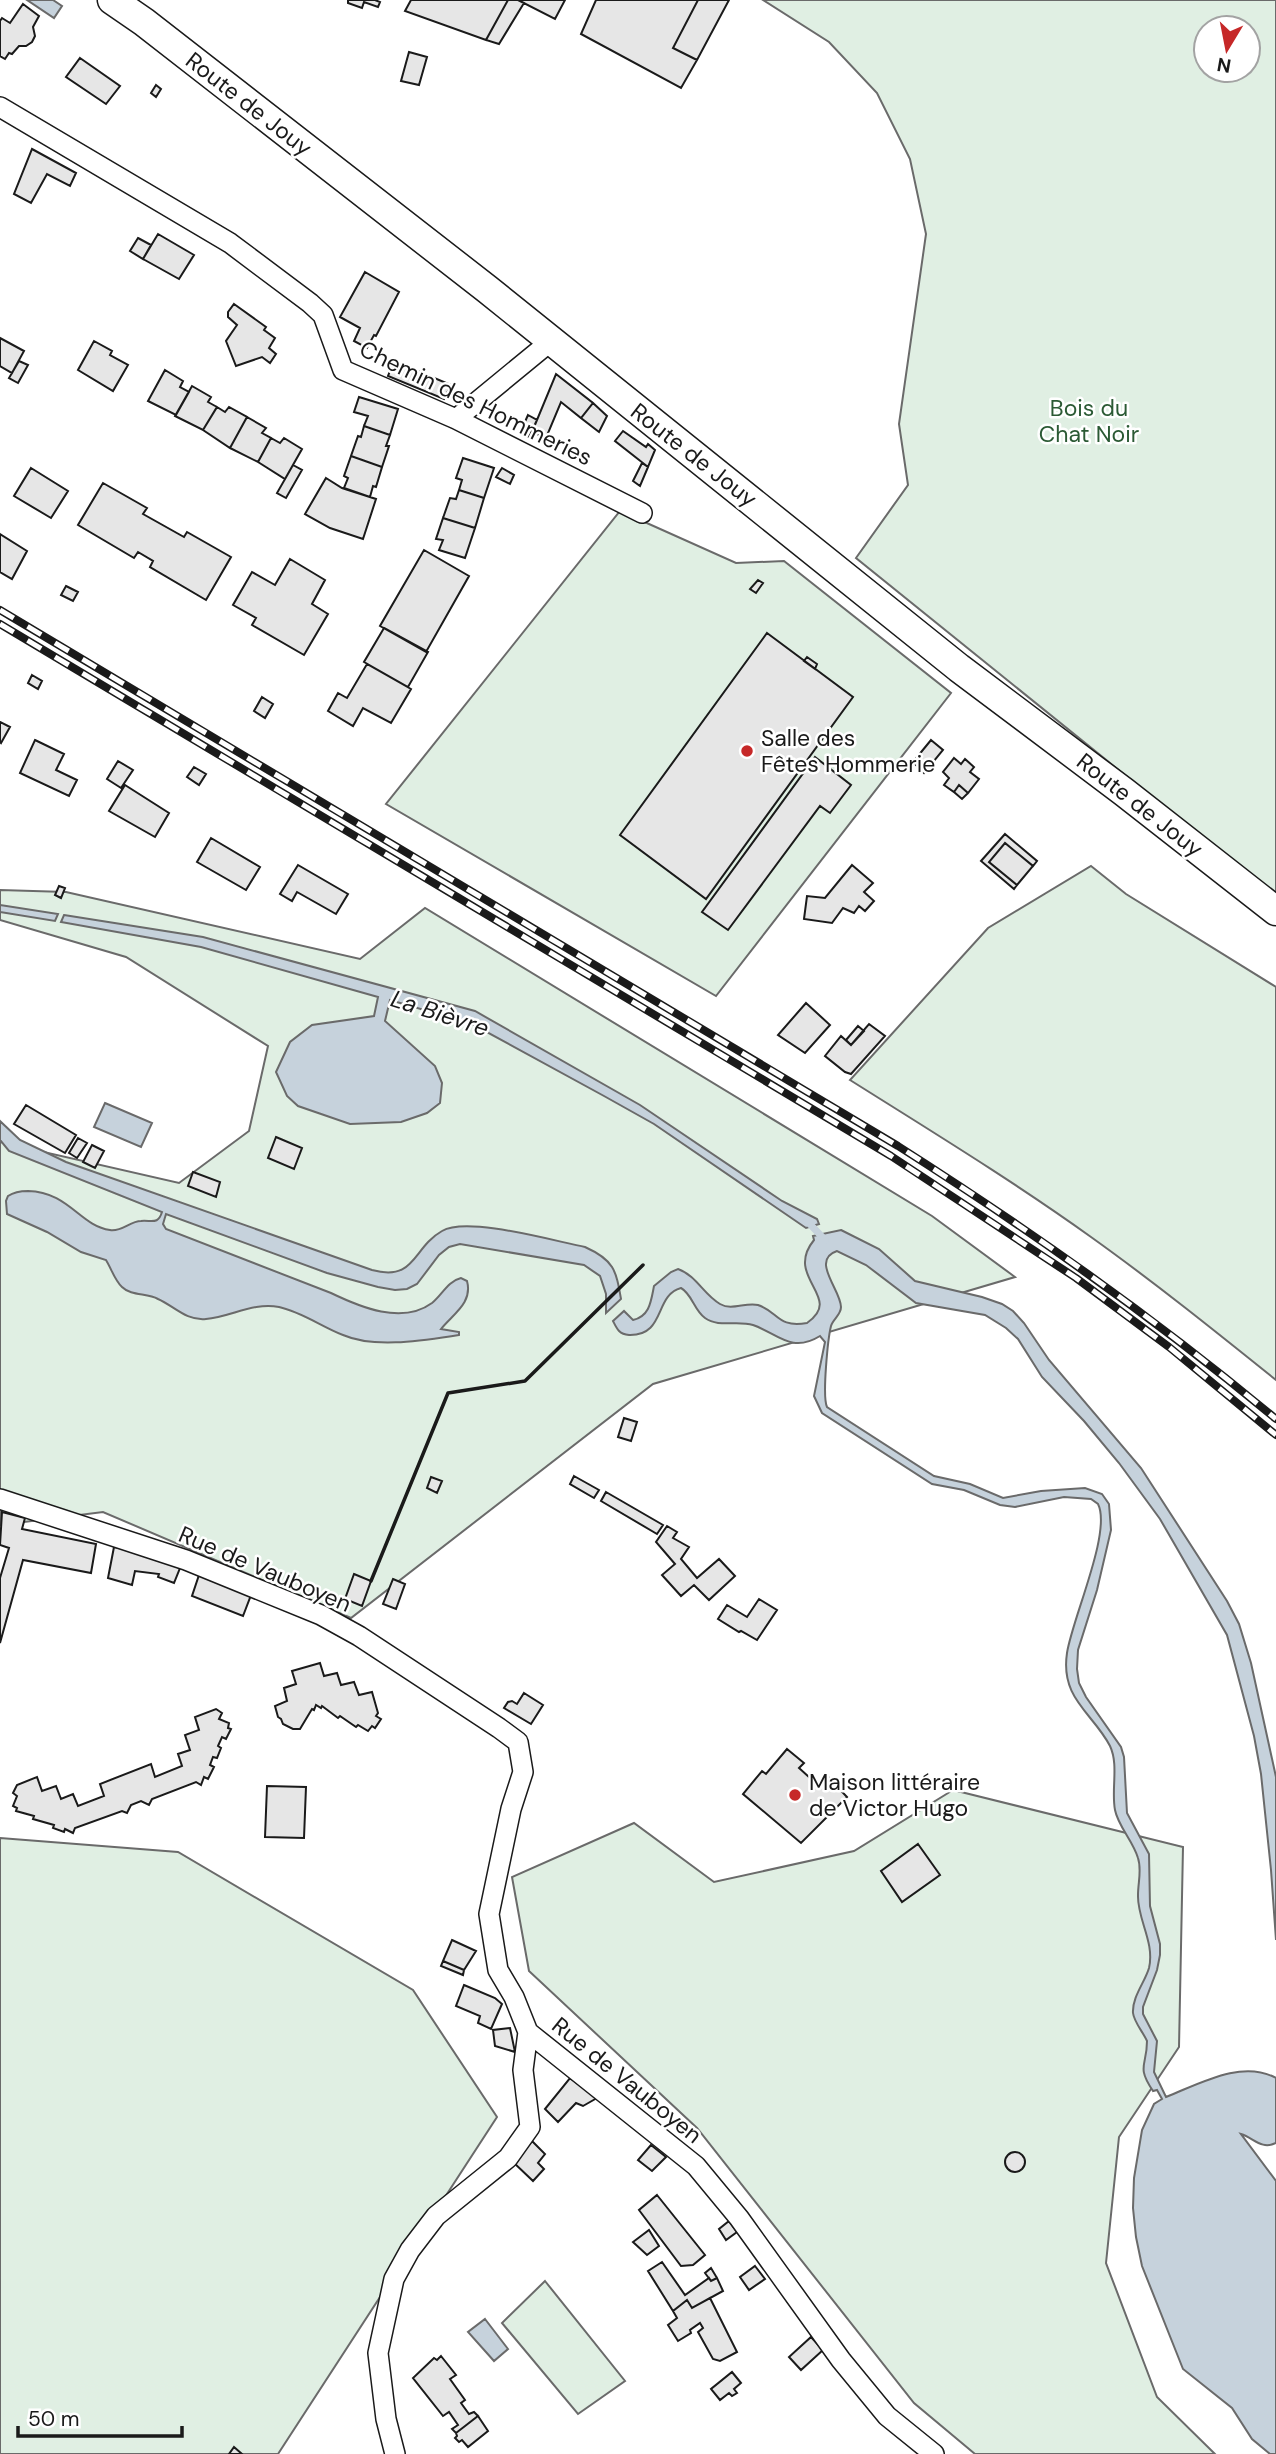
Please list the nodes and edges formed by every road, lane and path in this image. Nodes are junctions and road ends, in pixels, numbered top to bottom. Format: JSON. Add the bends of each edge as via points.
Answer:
{"nodes":[{"id":1,"x":112,"y":0,"type":"edge"},
{"id":2,"x":0,"y":107,"type":"edge"},
{"id":3,"x":551,"y":341,"type":"junction"},
{"id":4,"x":456,"y":419,"type":"junction"},
{"id":5,"x":642,"y":513,"type":"dead end"},
{"id":6,"x":1276,"y":911,"type":"edge"},
{"id":7,"x":0,"y":1499,"type":"edge"},
{"id":8,"x":528,"y":2032,"type":"junction"},
{"id":9,"x":395,"y":2454,"type":"edge"},
{"id":10,"x":934,"y":2454,"type":"edge"}],
"edges":[{"from":1,"to":3,"type":"main road","name":"Route de Jouy"},
{"from":2,"to":4,"type":"street","name":"Chemin des Hommeries","via":[[230,243],[310,303],[323,315],[343,370]]},
{"from":3,"to":4,"type":"street"},
{"from":3,"to":6,"type":"main road","name":"Route de Jouy","via":[[959,668]]},
{"from":4,"to":5,"type":"street","name":"Chemin des Hommeries"},
{"from":7,"to":8,"type":"street","name":"Rue de Vauboyen","via":[[186,1560],[321,1615],[518,1742],[523,1772],[489,1914],[498,1970]]},
{"from":8,"to":9,"type":"street","via":[[523,2070],[530,2127],[508,2158],[436,2216],[394,2279],[378,2353]]},
{"from":8,"to":10,"type":"street","name":"Rue de Vauboyen","via":[[696,2166],[887,2416]]}]}
